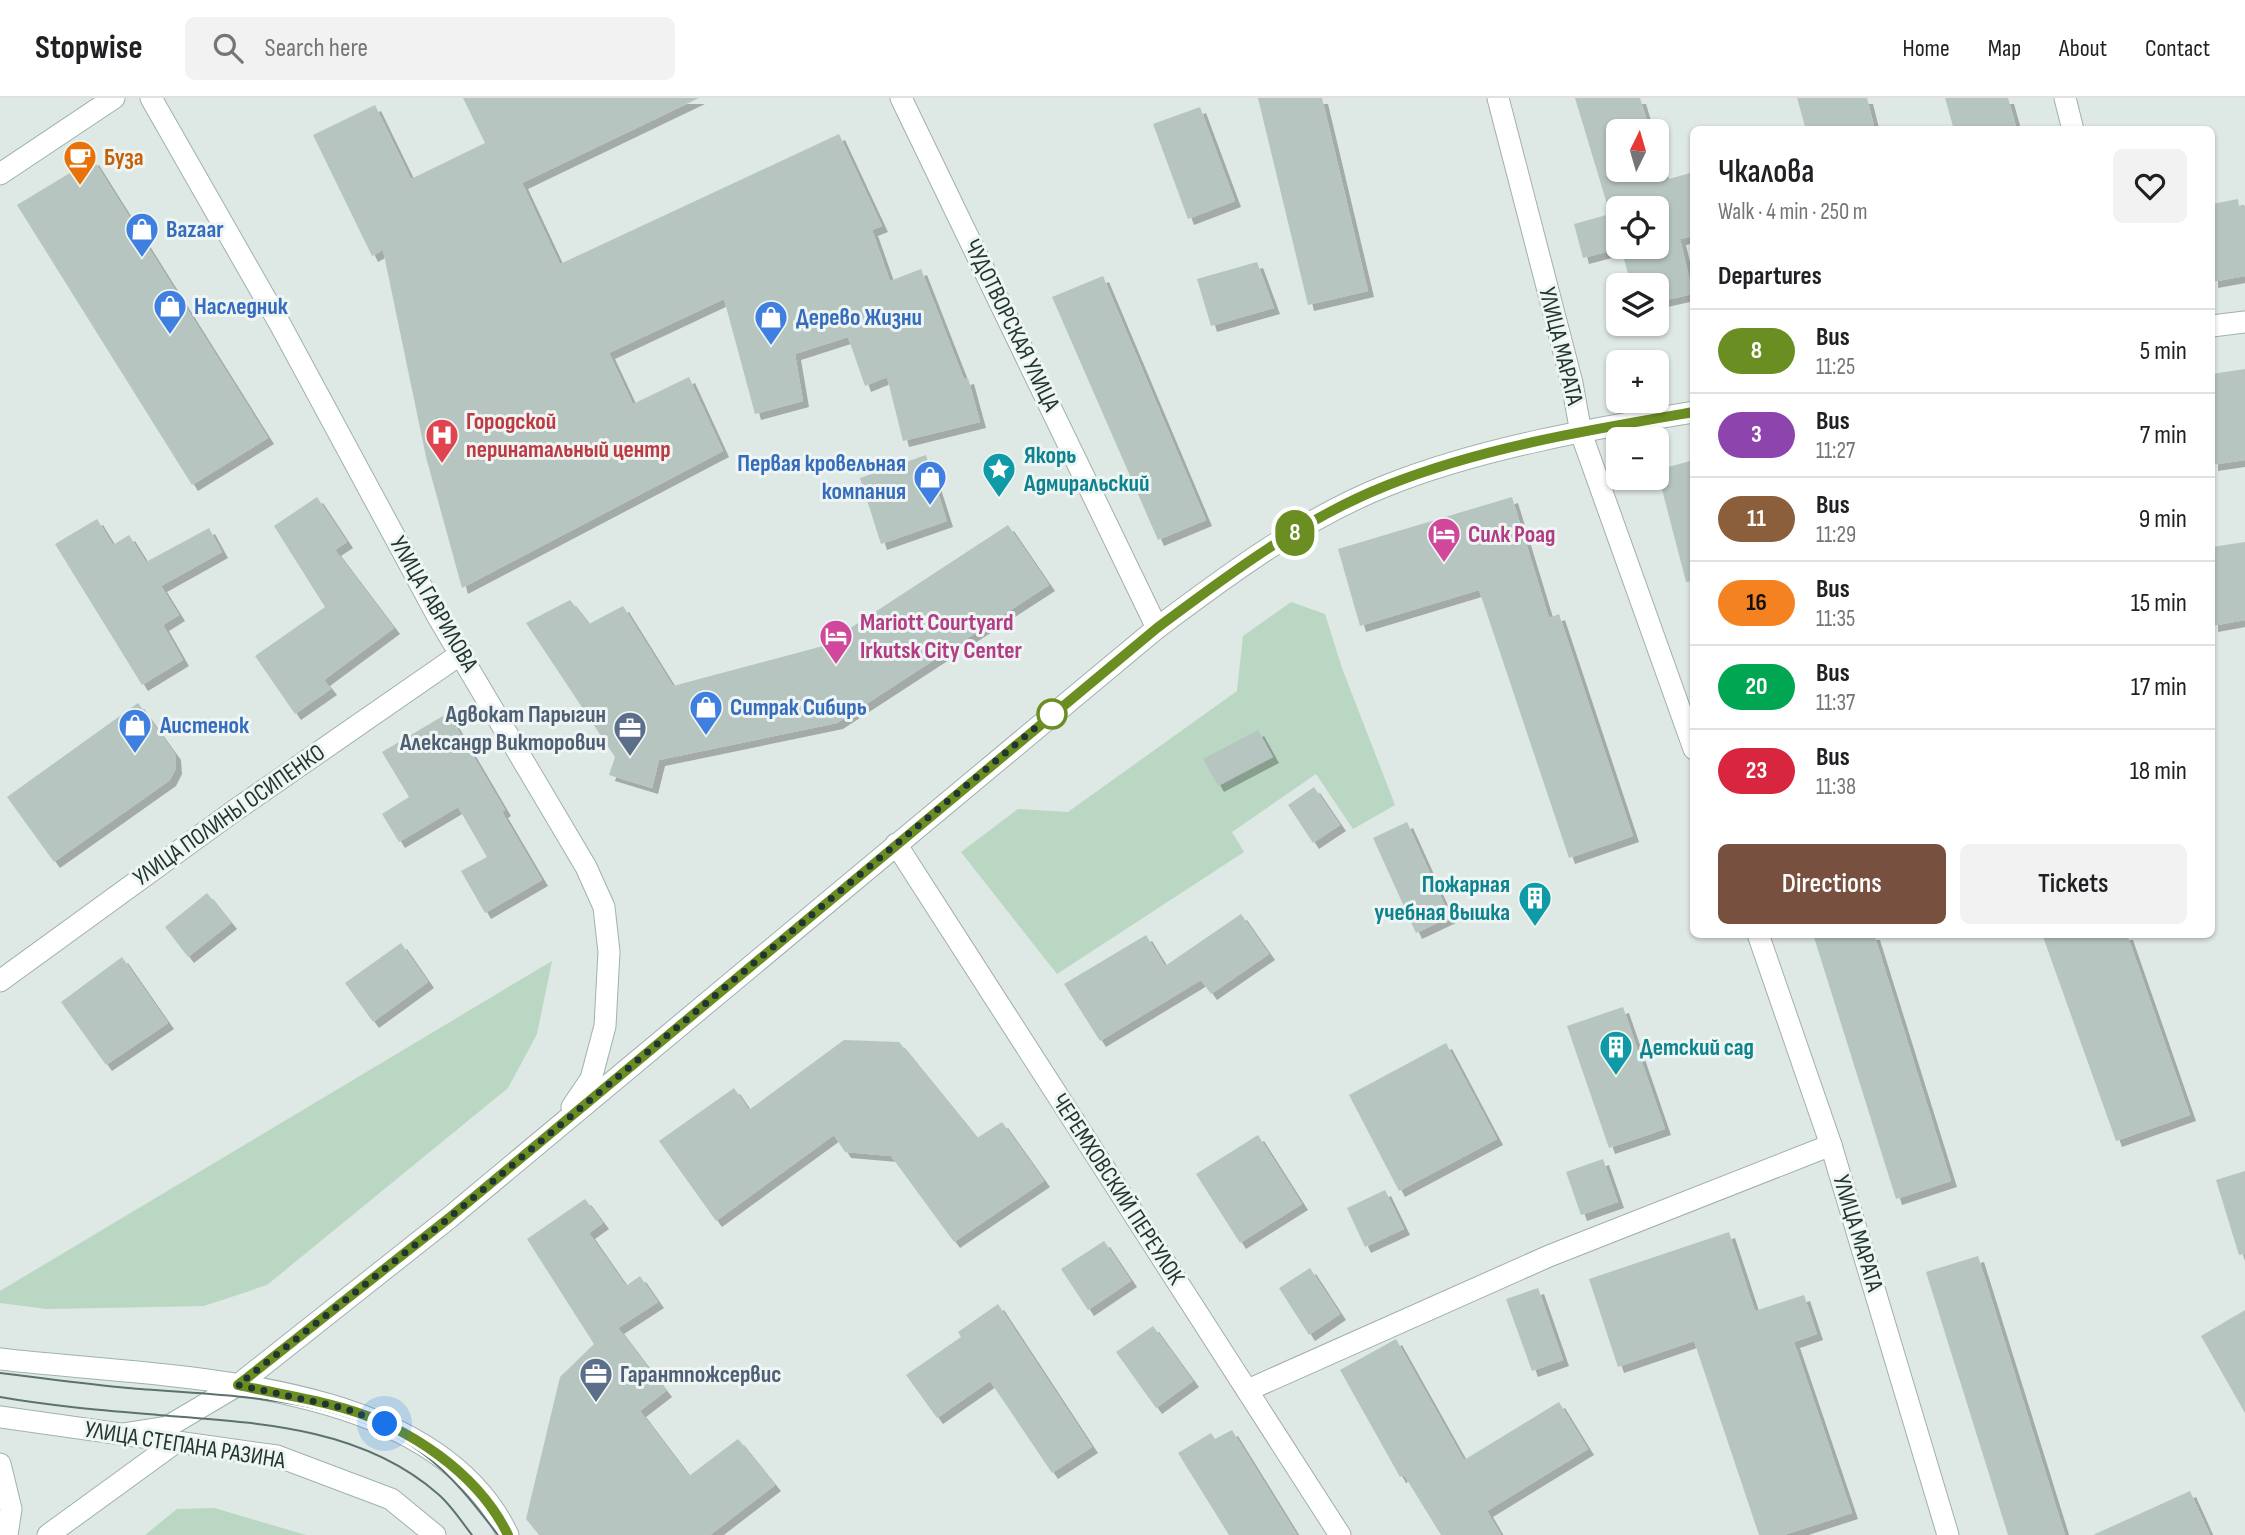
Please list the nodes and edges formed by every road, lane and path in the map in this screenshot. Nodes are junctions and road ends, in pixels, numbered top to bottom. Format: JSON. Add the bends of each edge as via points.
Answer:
{"nodes":[{"id":1,"x":114,"y":98,"type":"edge"},
{"id":2,"x":151,"y":98,"type":"edge"},
{"id":3,"x":901,"y":98,"type":"edge"},
{"id":4,"x":1498,"y":98,"type":"edge"},
{"id":5,"x":2065,"y":98,"type":"edge"},
{"id":6,"x":2072,"y":126,"type":"edge"},
{"id":7,"x":0,"y":174,"type":"edge"},
{"id":8,"x":2245,"y":322,"type":"edge"},
{"id":9,"x":2215,"y":326,"type":"edge"},
{"id":10,"x":1690,"y":413,"type":"edge"},
{"id":11,"x":1581,"y":433,"type":"junction"},
{"id":12,"x":1157,"y":628,"type":"junction"},
{"id":13,"x":462,"y":653,"type":"junction"},
{"id":14,"x":1690,"y":738,"type":"edge"},
{"id":15,"x":896,"y":844,"type":"junction"},
{"id":16,"x":1759,"y":938,"type":"edge"},
{"id":17,"x":0,"y":982,"type":"edge"},
{"id":18,"x":557,"y":1128,"type":"junction"},
{"id":19,"x":1831,"y":1145,"type":"junction"},
{"id":20,"x":0,"y":1359,"type":"edge"},
{"id":21,"x":238,"y":1385,"type":"junction"},
{"id":22,"x":1248,"y":1390,"type":"junction"},
{"id":23,"x":0,"y":1417,"type":"edge"},
{"id":24,"x":123,"y":1434,"type":"junction"},
{"id":25,"x":176,"y":1442,"type":"junction"},
{"id":26,"x":0,"y":1465,"type":"edge"},
{"id":27,"x":7,"y":1535,"type":"edge"},
{"id":28,"x":48,"y":1535,"type":"edge"},
{"id":29,"x":435,"y":1535,"type":"edge"},
{"id":30,"x":508,"y":1535,"type":"edge"},
{"id":31,"x":1340,"y":1535,"type":"edge"},
{"id":32,"x":1948,"y":1535,"type":"edge"}],
"edges":[{"from":1,"to":7,"type":"main road"},
{"from":2,"to":13,"type":"main road","name":"УЛИЦА ГАВРИЛОВА"},
{"from":3,"to":12,"type":"main road","name":"ЧУДОТВОРСКАЯ УЛИЦА"},
{"from":4,"to":11,"type":"main road","name":"УЛИЦА МАРАТА"},
{"from":5,"to":6,"type":"main road"},
{"from":8,"to":9,"type":"main road"},
{"from":10,"to":11,"type":"main road"},
{"from":11,"to":12,"type":"main road","via":[[1388,485],[1334,510],[1236,569]]},
{"from":11,"to":14,"type":"main road","name":"УЛИЦА МАРАТА"},
{"from":12,"to":15,"type":"main road"},
{"from":13,"to":17,"type":"main road","name":"УЛИЦА ПОЛИНЫ ОСИПЕНКО"},
{"from":13,"to":18,"type":"main road","name":"УЛИЦА ГАВРИЛОВА","via":[[586,867],[604,907],[609,952],[605,1026],[591,1079]]},
{"from":15,"to":18,"type":"main road"},
{"from":15,"to":22,"type":"main road","name":"ЧЕРЕМХОВСКИЙ ПЕРЕУЛОК"},
{"from":16,"to":19,"type":"main road","name":"УЛИЦА МАРАТА"},
{"from":18,"to":21,"type":"main road"},
{"from":19,"to":22,"type":"main road","via":[[1549,1256]]},
{"from":19,"to":32,"type":"main road","name":"УЛИЦА МАРАТА"},
{"from":20,"to":21,"type":"main road"},
{"from":21,"to":24,"type":"main road","via":[[167,1427]]},
{"from":21,"to":30,"type":"main road","via":[[344,1408],[406,1433],[454,1469],[495,1509]]},
{"from":22,"to":31,"type":"main road","name":"ЧЕРЕМХОВСКИЙ ПЕРЕУЛОК"},
{"from":23,"to":24,"type":"main road","name":"УЛИЦА СТЕПАНА РАЗИНА"},
{"from":24,"to":25,"type":"main road","name":"УЛИЦА СТЕПАНА РАЗИНА"},
{"from":25,"to":28,"type":"main road"},
{"from":25,"to":29,"type":"main road","name":"УЛИЦА СТЕПАНА РАЗИНА","via":[[277,1456],[391,1499]]},
{"from":26,"to":27,"type":"main road","via":[[11,1509]]}]}
